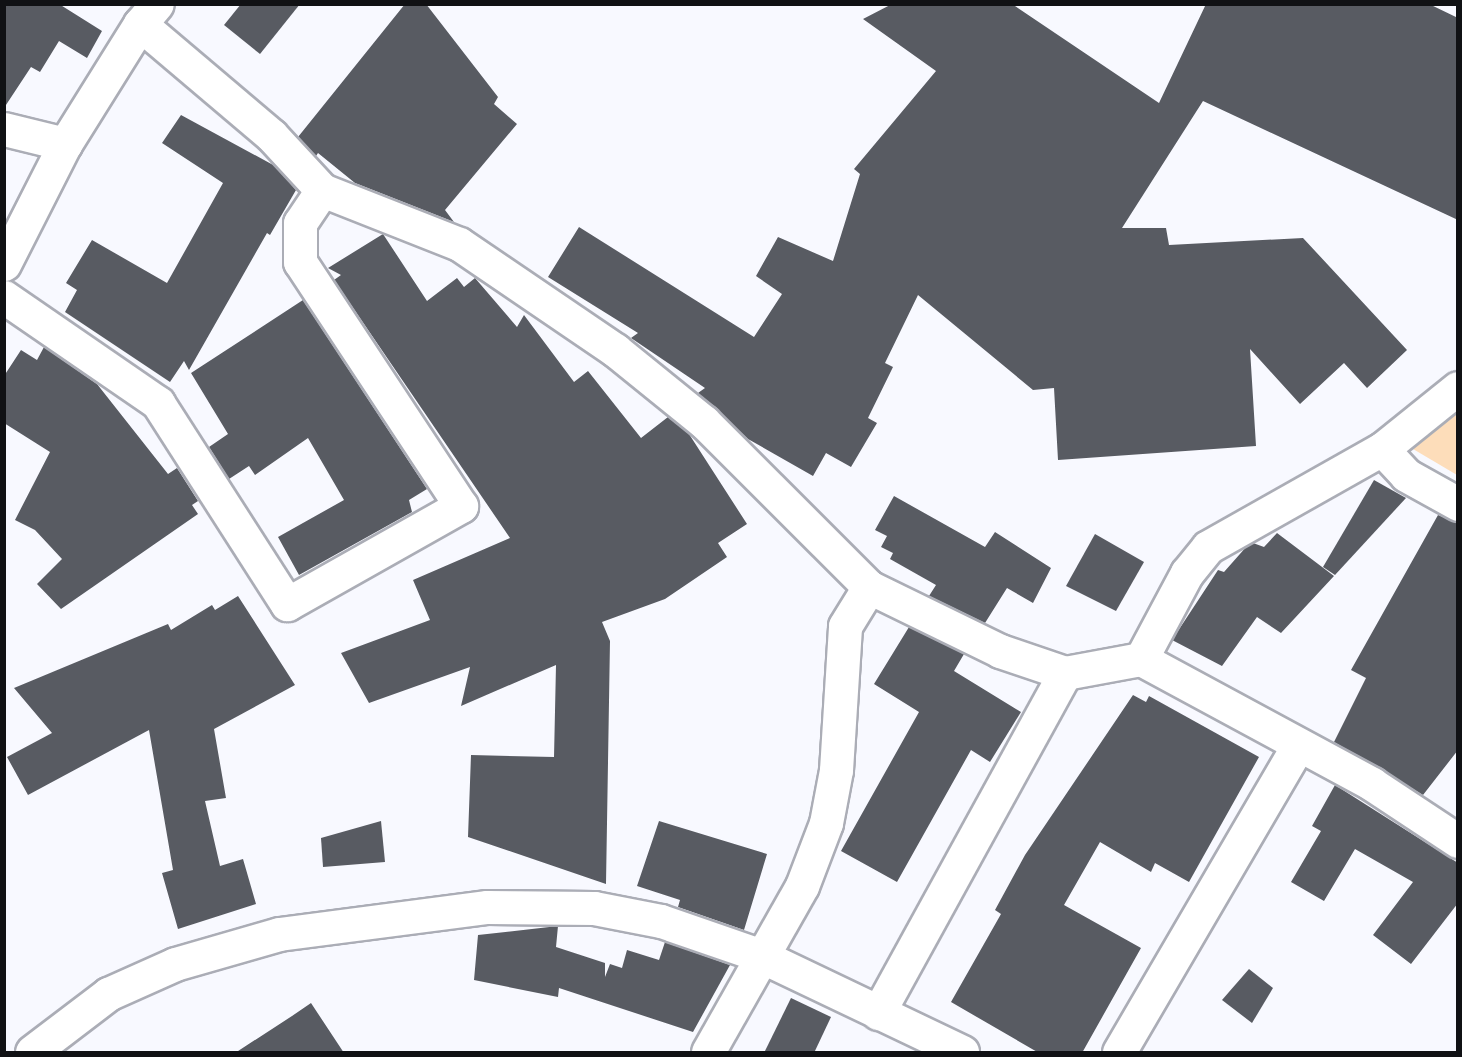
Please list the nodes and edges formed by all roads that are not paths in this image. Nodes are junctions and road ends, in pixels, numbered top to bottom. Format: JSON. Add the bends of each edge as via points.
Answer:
{"nodes":[{"id":1,"x":149,"y":14,"type":"edge"},
{"id":2,"x":4,"y":129,"type":"edge"},
{"id":3,"x":66,"y":144,"type":"junction"},
{"id":4,"x":322,"y":190,"type":"junction"},
{"id":5,"x":4,"y":264,"type":"edge"},
{"id":6,"x":4,"y":297,"type":"edge"},
{"id":7,"x":1458,"y":388,"type":"edge"},
{"id":8,"x":1382,"y":449,"type":"junction"},
{"id":9,"x":1458,"y":504,"type":"edge"},
{"id":10,"x":869,"y":587,"type":"junction"},
{"id":11,"x":1141,"y":659,"type":"junction"},
{"id":12,"x":1065,"y":673,"type":"junction"},
{"id":13,"x":1298,"y":746,"type":"junction"},
{"id":14,"x":1458,"y":842,"type":"edge"},
{"id":15,"x":759,"y":955,"type":"junction"},
{"id":16,"x":878,"y":1012,"type":"junction"},
{"id":17,"x":32,"y":1053,"type":"edge"},
{"id":18,"x":708,"y":1053,"type":"edge"},
{"id":19,"x":962,"y":1053,"type":"edge"},
{"id":20,"x":1119,"y":1053,"type":"edge"}],
"edges":[{"from":1,"to":3,"type":"street"},
{"from":1,"to":4,"type":"street"},
{"from":2,"to":3,"type":"street"},
{"from":3,"to":5,"type":"street"},
{"from":4,"to":6,"type":"street","via":[[300,223],[300,262],[461,506],[287,604],[158,403]]},
{"from":4,"to":10,"type":"street","via":[[459,244],[615,350],[704,422]]},
{"from":7,"to":8,"type":"street"},
{"from":8,"to":9,"type":"street","via":[[1406,475]]},
{"from":8,"to":11,"type":"street","via":[[1208,547],[1188,573]]},
{"from":10,"to":12,"type":"street","via":[[1000,651]]},
{"from":10,"to":15,"type":"street","via":[[845,626],[836,770],[826,823],[802,886]]},
{"from":11,"to":12,"type":"street"},
{"from":11,"to":13,"type":"street"},
{"from":12,"to":16,"type":"street"},
{"from":13,"to":14,"type":"street","via":[[1372,784]]},
{"from":13,"to":20,"type":"street"},
{"from":15,"to":16,"type":"street"},
{"from":15,"to":17,"type":"street","via":[[661,921],[594,908],[487,907],[394,918],[279,934],[175,964],[108,994]]},
{"from":15,"to":18,"type":"street"},
{"from":16,"to":19,"type":"street"}]}
